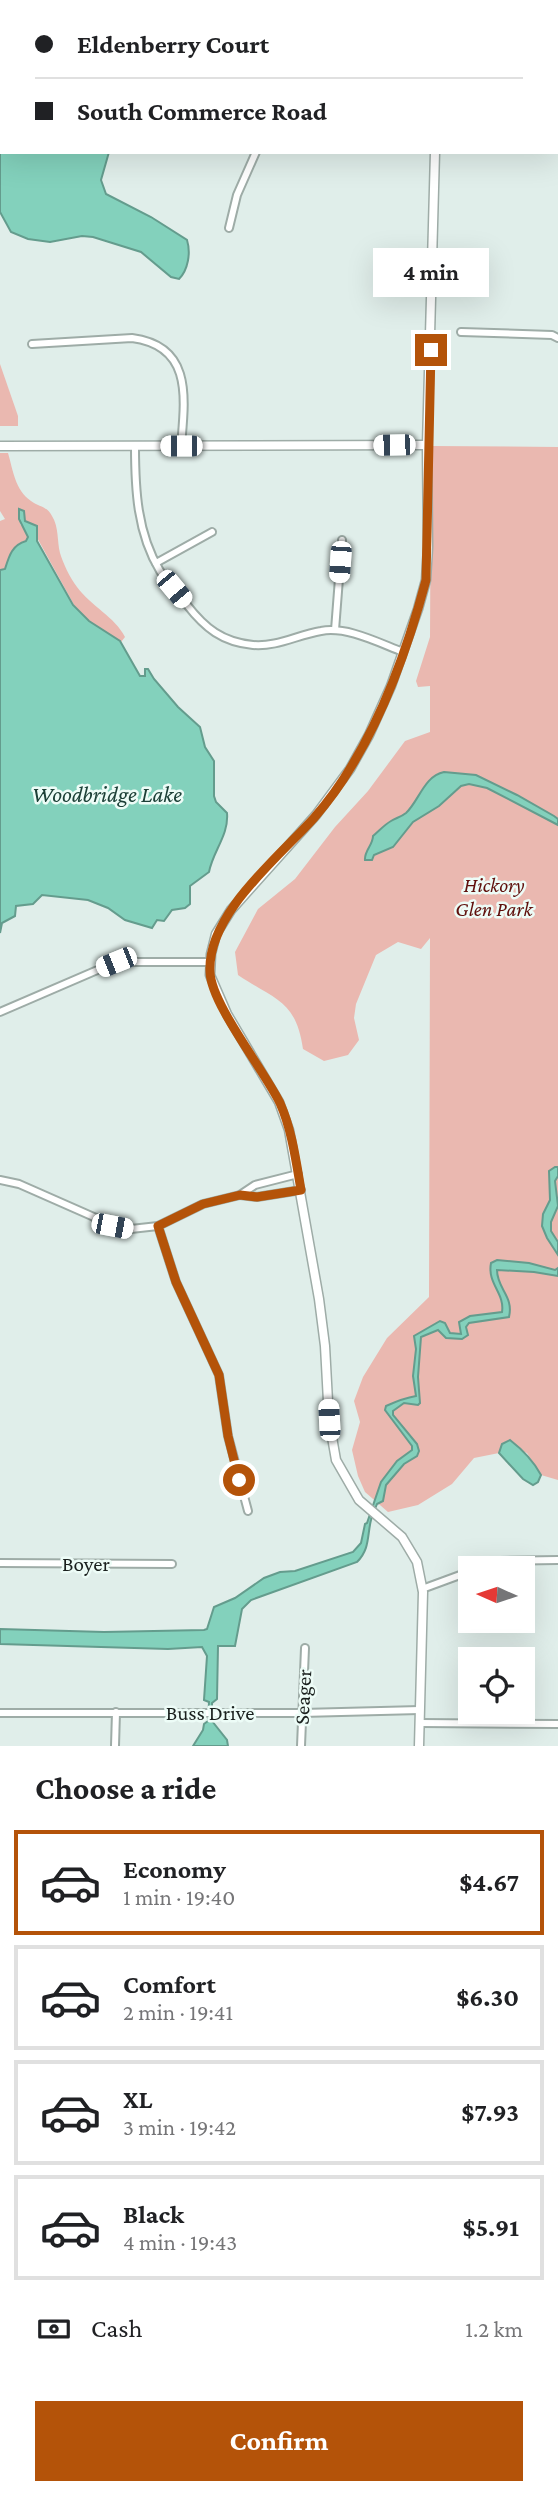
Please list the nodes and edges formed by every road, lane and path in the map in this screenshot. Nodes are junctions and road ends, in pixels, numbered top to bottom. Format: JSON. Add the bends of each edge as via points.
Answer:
{"nodes":[{"id":1,"x":544,"y":0,"type":"edge"},
{"id":2,"x":558,"y":0,"type":"edge"},
{"id":3,"x":255,"y":154,"type":"edge"},
{"id":4,"x":435,"y":154,"type":"edge"},
{"id":5,"x":229,"y":228,"type":"dead end"},
{"id":6,"x":461,"y":332,"type":"dead end"},
{"id":7,"x":558,"y":338,"type":"edge"},
{"id":8,"x":32,"y":344,"type":"dead end"},
{"id":9,"x":427,"y":444,"type":"junction"},
{"id":10,"x":0,"y":446,"type":"edge"},
{"id":11,"x":135,"y":446,"type":"junction"},
{"id":12,"x":181,"y":446,"type":"junction"},
{"id":13,"x":212,"y":532,"type":"dead end"},
{"id":14,"x":342,"y":540,"type":"dead end"},
{"id":15,"x":156,"y":563,"type":"junction"},
{"id":16,"x":335,"y":630,"type":"junction"},
{"id":17,"x":403,"y":652,"type":"junction"},
{"id":18,"x":210,"y":962,"type":"junction"},
{"id":19,"x":0,"y":1013,"type":"edge"},
{"id":20,"x":298,"y":1174,"type":"junction"},
{"id":21,"x":0,"y":1180,"type":"edge"},
{"id":22,"x":301,"y":1190,"type":"junction"},
{"id":23,"x":240,"y":1195,"type":"junction"},
{"id":24,"x":158,"y":1226,"type":"junction"},
{"id":25,"x":248,"y":1511,"type":"dead end"},
{"id":26,"x":536,"y":1560,"type":"edge"},
{"id":27,"x":558,"y":1560,"type":"edge"},
{"id":28,"x":0,"y":1563,"type":"edge"},
{"id":29,"x":172,"y":1564,"type":"dead end"},
{"id":30,"x":458,"y":1576,"type":"edge"},
{"id":31,"x":422,"y":1589,"type":"junction"},
{"id":32,"x":306,"y":1648,"type":"dead end"},
{"id":33,"x":420,"y":1710,"type":"junction"},
{"id":34,"x":116,"y":1712,"type":"junction"},
{"id":35,"x":0,"y":1713,"type":"edge"},
{"id":36,"x":302,"y":1713,"type":"junction"},
{"id":37,"x":420,"y":1723,"type":"junction"},
{"id":38,"x":558,"y":1724,"type":"edge"},
{"id":39,"x":115,"y":1746,"type":"edge"},
{"id":40,"x":300,"y":1746,"type":"edge"},
{"id":41,"x":419,"y":1746,"type":"edge"}],
"edges":[{"from":1,"to":2,"type":"street"},
{"from":3,"to":5,"type":"street"},
{"from":4,"to":9,"type":"street"},
{"from":6,"to":7,"type":"street"},
{"from":8,"to":12,"type":"street","via":[[132,338],[165,348],[181,379]]},
{"from":9,"to":12,"type":"street"},
{"from":9,"to":17,"type":"street","via":[[426,580]]},
{"from":10,"to":11,"type":"street"},
{"from":11,"to":12,"type":"street"},
{"from":11,"to":15,"type":"street","via":[[138,511]]},
{"from":13,"to":15,"type":"street"},
{"from":14,"to":16,"type":"street"},
{"from":15,"to":16,"type":"street","via":[[199,621],[224,639],[269,645]]},
{"from":16,"to":17,"type":"street"},
{"from":17,"to":18,"type":"street","via":[[369,736],[350,769],[316,816],[231,910],[216,934]]},
{"from":18,"to":19,"type":"street","via":[[116,962]]},
{"from":18,"to":20,"type":"street","via":[[216,994],[279,1102]]},
{"from":20,"to":22,"type":"street"},
{"from":20,"to":23,"type":"street","via":[[255,1185]]},
{"from":21,"to":24,"type":"street","via":[[19,1184],[112,1226]]},
{"from":22,"to":23,"type":"street"},
{"from":22,"to":31,"type":"street","via":[[337,1460],[359,1500],[402,1537],[417,1562]]},
{"from":23,"to":24,"type":"street","via":[[203,1204]]},
{"from":24,"to":25,"type":"street","via":[[176,1282],[219,1375],[228,1436]]},
{"from":26,"to":27,"type":"street"},
{"from":28,"to":29,"type":"street","name":"Boyer"},
{"from":30,"to":31,"type":"street"},
{"from":31,"to":33,"type":"street"},
{"from":32,"to":36,"type":"street","name":"Seager"},
{"from":33,"to":36,"type":"street","name":"Buss Drive"},
{"from":33,"to":37,"type":"street"},
{"from":34,"to":35,"type":"street","name":"Buss Drive"},
{"from":34,"to":36,"type":"street","name":"Buss Drive"},
{"from":34,"to":39,"type":"street"},
{"from":36,"to":40,"type":"street","name":"Seager"},
{"from":37,"to":38,"type":"street"},
{"from":37,"to":41,"type":"street"}]}
